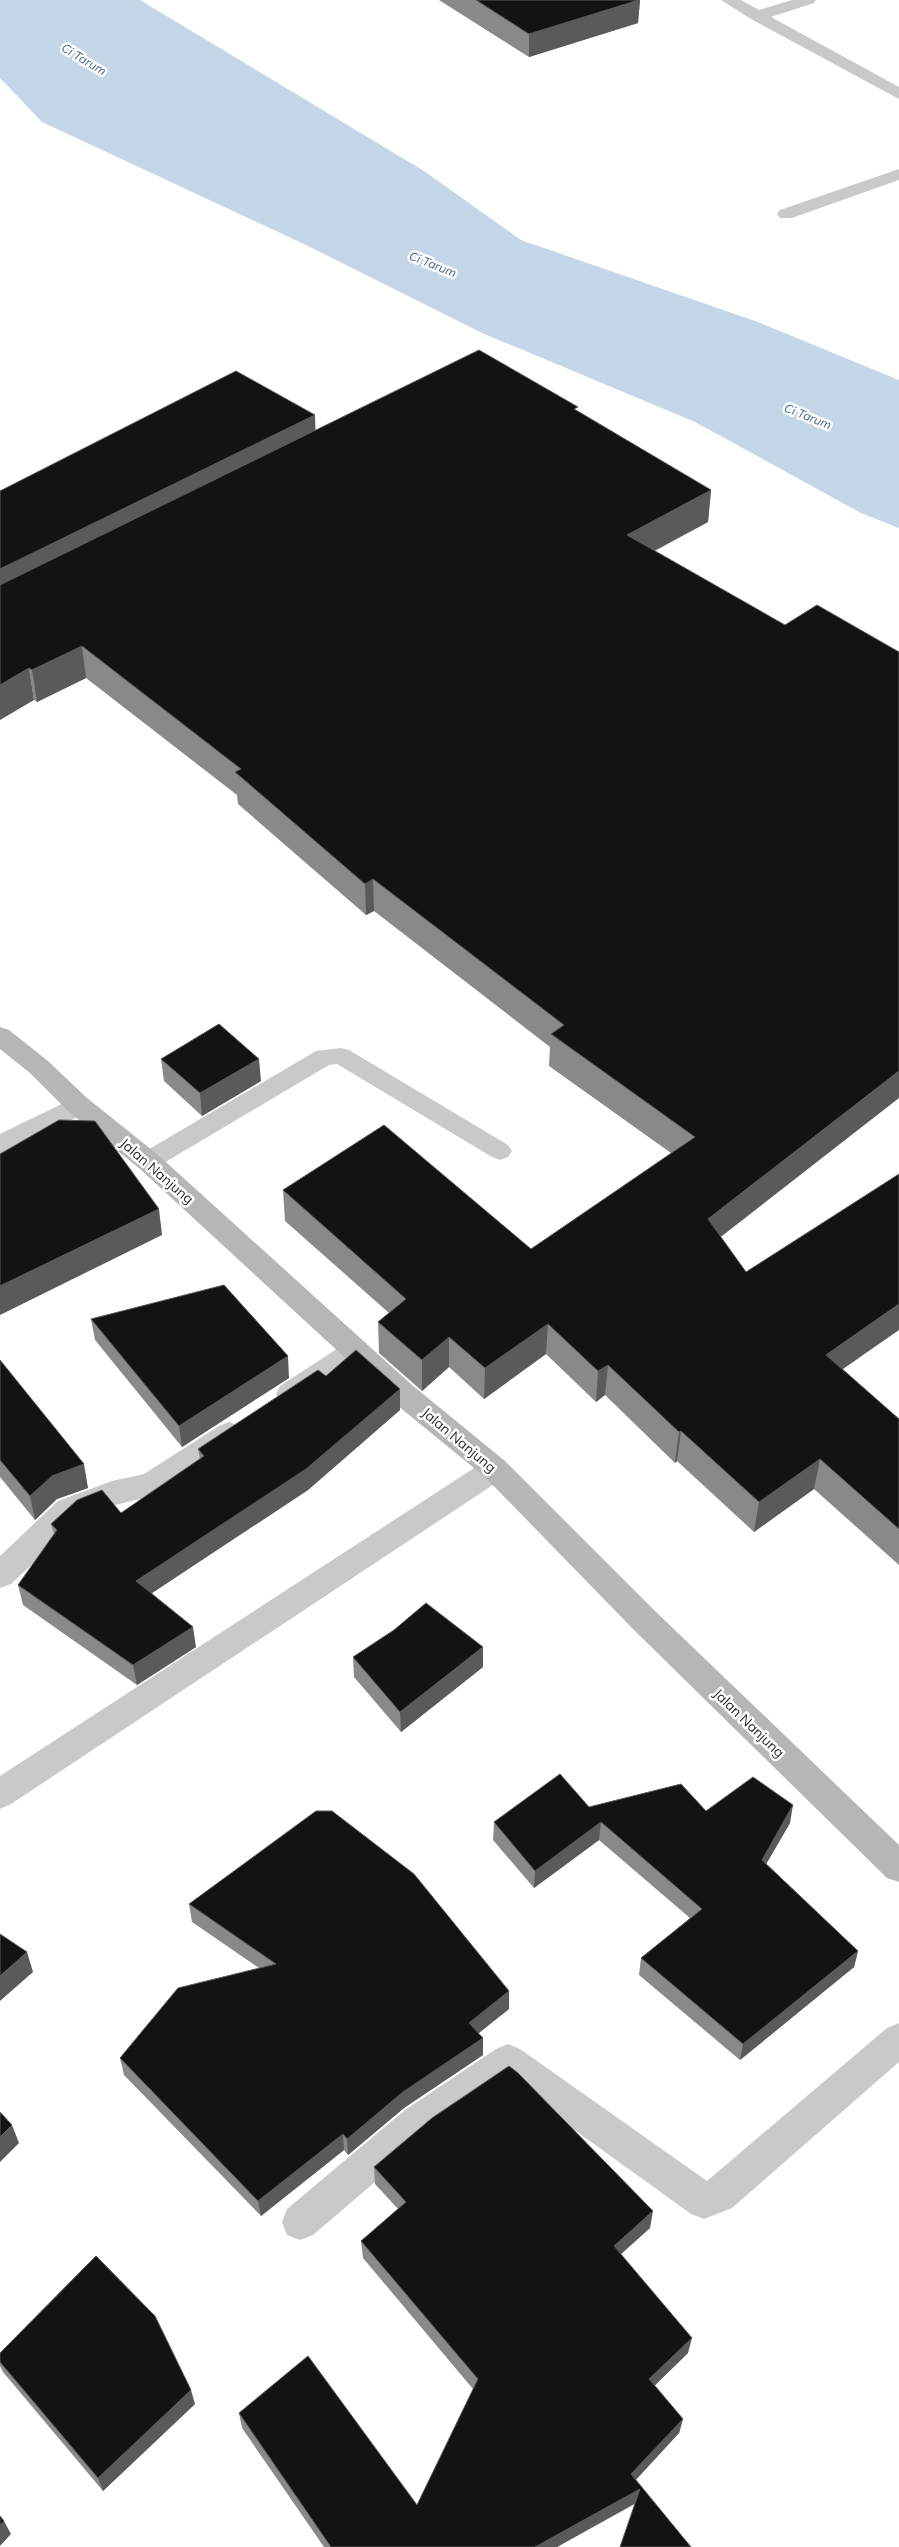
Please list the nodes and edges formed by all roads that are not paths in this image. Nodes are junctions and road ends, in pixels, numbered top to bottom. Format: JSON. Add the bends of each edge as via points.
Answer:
{"nodes":[{"id":1,"x":729,"y":0,"type":"edge"},
{"id":2,"x":808,"y":0,"type":"edge"},
{"id":3,"x":757,"y":16,"type":"junction"},
{"id":4,"x":899,"y":94,"type":"edge"},
{"id":5,"x":899,"y":174,"type":"edge"},
{"id":6,"x":786,"y":214,"type":"dead end"},
{"id":7,"x":0,"y":1036,"type":"edge"},
{"id":8,"x":78,"y":1106,"type":"junction"},
{"id":9,"x":0,"y":1146,"type":"edge"},
{"id":10,"x":500,"y":1151,"type":"dead end"},
{"id":11,"x":148,"y":1161,"type":"junction"},
{"id":12,"x":356,"y":1351,"type":"junction"},
{"id":13,"x":495,"y":1468,"type":"junction"},
{"id":14,"x":0,"y":1575,"type":"edge"},
{"id":15,"x":0,"y":1794,"type":"edge"},
{"id":16,"x":899,"y":1867,"type":"edge"},
{"id":17,"x":899,"y":2040,"type":"edge"},
{"id":18,"x":300,"y":2222,"type":"dead end"}],
"edges":[{"from":1,"to":3,"type":"street"},
{"from":2,"to":3,"type":"street"},
{"from":3,"to":4,"type":"street"},
{"from":5,"to":6,"type":"street"},
{"from":7,"to":8,"type":"main road","name":"Jalan Nanjung","via":[[39,1067]]},
{"from":8,"to":9,"type":"street"},
{"from":8,"to":11,"type":"main road","name":"Jalan Nanjung"},
{"from":10,"to":11,"type":"lane","via":[[341,1056],[324,1057]]},
{"from":11,"to":12,"type":"main road","name":"Jalan Nanjung"},
{"from":12,"to":13,"type":"main road","name":"Jalan Nanjung","via":[[402,1393]]},
{"from":12,"to":14,"type":"street","via":[[151,1485],[112,1493],[69,1510]]},
{"from":13,"to":15,"type":"street"},
{"from":13,"to":16,"type":"main road","name":"Jalan Nanjung","via":[[651,1627]]},
{"from":17,"to":18,"type":"street","via":[[719,2195],[704,2200],[508,2061],[418,2122]]}]}
